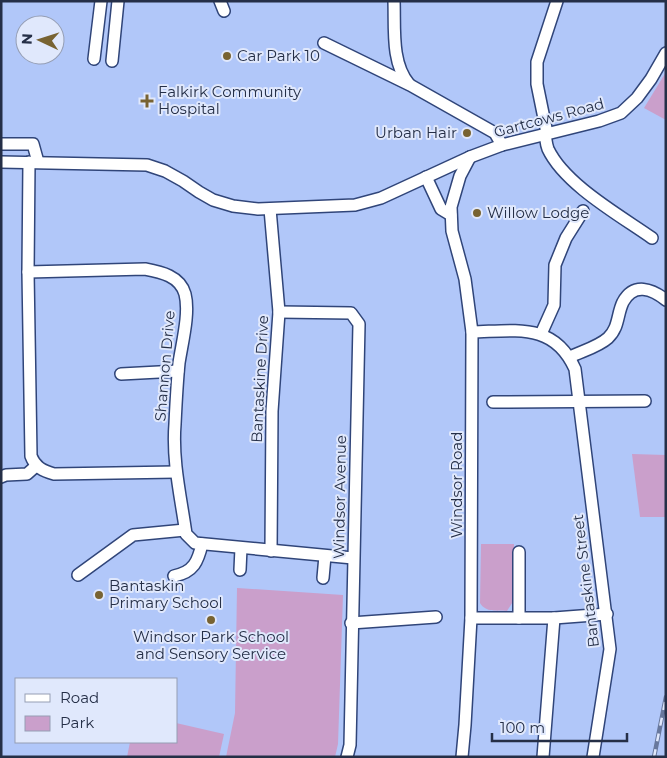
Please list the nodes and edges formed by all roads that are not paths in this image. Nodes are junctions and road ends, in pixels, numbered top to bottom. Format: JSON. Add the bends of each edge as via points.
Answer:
{"nodes":[{"id":1,"x":394,"y":1,"type":"edge"},
{"id":2,"x":557,"y":1,"type":"edge"},
{"id":3,"x":101,"y":5,"type":"edge"},
{"id":4,"x":118,"y":5,"type":"edge"},
{"id":5,"x":324,"y":43,"type":"dead end"},
{"id":6,"x":666,"y":53,"type":"edge"},
{"id":7,"x":94,"y":59,"type":"dead end"},
{"id":8,"x":112,"y":61,"type":"dead end"},
{"id":9,"x":410,"y":85,"type":"junction"},
{"id":10,"x":546,"y":134,"type":"junction"},
{"id":11,"x":1,"y":144,"type":"edge"},
{"id":12,"x":502,"y":145,"type":"junction"},
{"id":13,"x":470,"y":157,"type":"junction"},
{"id":14,"x":1,"y":162,"type":"edge"},
{"id":15,"x":33,"y":162,"type":"junction"},
{"id":16,"x":426,"y":177,"type":"junction"},
{"id":17,"x":270,"y":209,"type":"junction"},
{"id":18,"x":583,"y":211,"type":"dead end"},
{"id":19,"x":451,"y":215,"type":"junction"},
{"id":20,"x":652,"y":238,"type":"dead end"},
{"id":21,"x":28,"y":272,"type":"junction"},
{"id":22,"x":666,"y":300,"type":"edge"},
{"id":23,"x":279,"y":312,"type":"junction"},
{"id":24,"x":472,"y":332,"type":"junction"},
{"id":25,"x":541,"y":334,"type":"junction"},
{"id":26,"x":570,"y":357,"type":"junction"},
{"id":27,"x":178,"y":371,"type":"junction"},
{"id":28,"x":121,"y":374,"type":"dead end"},
{"id":29,"x":645,"y":400,"type":"dead end"},
{"id":30,"x":579,"y":401,"type":"junction"},
{"id":31,"x":493,"y":402,"type":"dead end"},
{"id":32,"x":36,"y":466,"type":"junction"},
{"id":33,"x":176,"y":472,"type":"junction"},
{"id":34,"x":1,"y":477,"type":"edge"},
{"id":35,"x":185,"y":530,"type":"junction"},
{"id":36,"x":199,"y":543,"type":"junction"},
{"id":37,"x":241,"y":548,"type":"junction"},
{"id":38,"x":271,"y":551,"type":"junction"},
{"id":39,"x":519,"y":552,"type":"dead end"},
{"id":40,"x":325,"y":556,"type":"junction"},
{"id":41,"x":353,"y":558,"type":"junction"},
{"id":42,"x":240,"y":570,"type":"dead end"},
{"id":43,"x":78,"y":575,"type":"dead end"},
{"id":44,"x":174,"y":576,"type":"dead end"},
{"id":45,"x":323,"y":578,"type":"dead end"},
{"id":46,"x":607,"y":614,"type":"junction"},
{"id":47,"x":436,"y":617,"type":"dead end"},
{"id":48,"x":471,"y":618,"type":"junction"},
{"id":49,"x":518,"y":618,"type":"junction"},
{"id":50,"x":554,"y":618,"type":"junction"},
{"id":51,"x":352,"y":623,"type":"junction"},
{"id":52,"x":347,"y":757,"type":"edge"},
{"id":53,"x":462,"y":757,"type":"edge"},
{"id":54,"x":543,"y":757,"type":"edge"},
{"id":55,"x":593,"y":757,"type":"edge"}],
"edges":[{"from":1,"to":9,"type":"street","via":[[398,64],[403,78]]},
{"from":2,"to":10,"type":"street","via":[[537,62],[537,84]]},
{"from":3,"to":4,"type":"street"},
{"from":3,"to":7,"type":"street"},
{"from":4,"to":8,"type":"street"},
{"from":5,"to":9,"type":"street"},
{"from":6,"to":10,"type":"street","name":"Gartcows Road","via":[[637,98],[621,113]]},
{"from":9,"to":12,"type":"street","via":[[495,133]]},
{"from":10,"to":12,"type":"street","name":"Gartcows Road"},
{"from":10,"to":20,"type":"street","via":[[548,148],[555,160],[574,182]]},
{"from":11,"to":15,"type":"street","via":[[33,144]]},
{"from":12,"to":13,"type":"street","name":"Gartcows Road"},
{"from":13,"to":16,"type":"street","name":"Gartcows Road"},
{"from":13,"to":19,"type":"street","name":"Windsor Road","via":[[454,194]]},
{"from":14,"to":15,"type":"street","name":"Gartcows Road"},
{"from":15,"to":17,"type":"street","name":"Gartcows Road","via":[[147,165],[183,180],[213,200],[233,206]]},
{"from":15,"to":21,"type":"street"},
{"from":16,"to":17,"type":"street","name":"Gartcows Road","via":[[381,198],[356,205]]},
{"from":16,"to":19,"type":"street","via":[[441,209]]},
{"from":17,"to":23,"type":"street","name":"Bantaskine Drive"},
{"from":18,"to":25,"type":"street","via":[[566,238],[555,266],[554,305]]},
{"from":19,"to":24,"type":"street","name":"Windsor Road"},
{"from":21,"to":27,"type":"street","name":"Shannon Drive","via":[[146,269],[174,278],[185,292],[186,308]]},
{"from":21,"to":32,"type":"street","via":[[31,456]]},
{"from":22,"to":26,"type":"street","via":[[654,291],[636,290],[622,304],[615,329],[608,337]]},
{"from":23,"to":38,"type":"street","name":"Bantaskine Drive","via":[[272,411]]},
{"from":23,"to":41,"type":"street","name":"Windsor Avenue","via":[[351,313],[359,324]]},
{"from":24,"to":25,"type":"street","via":[[530,331]]},
{"from":24,"to":48,"type":"street","name":"Windsor Road"},
{"from":25,"to":26,"type":"street","via":[[552,338]]},
{"from":26,"to":30,"type":"street","name":"Bantaskine Street"},
{"from":27,"to":28,"type":"street"},
{"from":27,"to":33,"type":"street","name":"Shannon Drive","via":[[174,427]]},
{"from":29,"to":30,"type":"street"},
{"from":30,"to":31,"type":"street"},
{"from":30,"to":46,"type":"street","name":"Bantaskine Street"},
{"from":32,"to":33,"type":"street","via":[[54,474]]},
{"from":32,"to":34,"type":"street","via":[[27,474]]},
{"from":33,"to":35,"type":"street","name":"Shannon Drive"},
{"from":35,"to":36,"type":"street","name":"Shannon Drive"},
{"from":35,"to":43,"type":"street","via":[[133,535]]},
{"from":36,"to":37,"type":"street"},
{"from":36,"to":44,"type":"street","via":[[198,562]]},
{"from":37,"to":38,"type":"street"},
{"from":37,"to":42,"type":"street"},
{"from":38,"to":40,"type":"street"},
{"from":39,"to":49,"type":"street"},
{"from":40,"to":41,"type":"street"},
{"from":40,"to":45,"type":"street"},
{"from":41,"to":51,"type":"street","name":"Windsor Avenue"},
{"from":46,"to":50,"type":"street"},
{"from":46,"to":55,"type":"street","name":"Bantaskine Street","via":[[610,649]]},
{"from":47,"to":51,"type":"street"},
{"from":48,"to":49,"type":"street"},
{"from":48,"to":53,"type":"street","name":"Windsor Road"},
{"from":49,"to":50,"type":"street"},
{"from":50,"to":54,"type":"street"},
{"from":51,"to":52,"type":"street","name":"Windsor Avenue","via":[[350,745]]}]}
